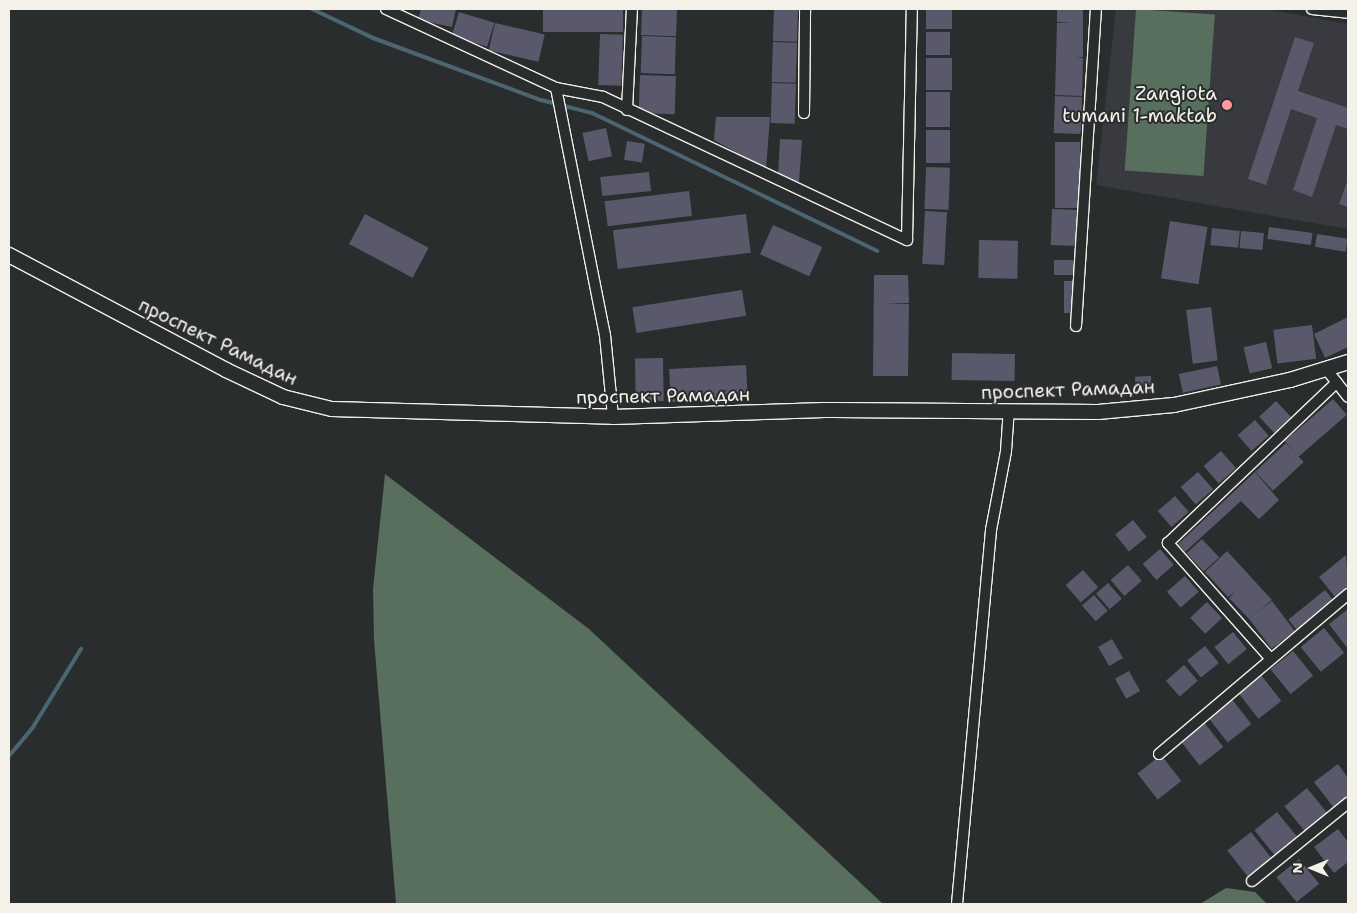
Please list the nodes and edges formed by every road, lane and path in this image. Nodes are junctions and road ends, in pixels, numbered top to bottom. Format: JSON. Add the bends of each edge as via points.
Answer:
{"nodes":[{"id":1,"x":386,"y":9,"type":"edge"},
{"id":2,"x":632,"y":9,"type":"edge"},
{"id":3,"x":805,"y":9,"type":"edge"},
{"id":4,"x":912,"y":9,"type":"edge"},
{"id":5,"x":1096,"y":9,"type":"edge"},
{"id":6,"x":1312,"y":9,"type":"edge"},
{"id":7,"x":1348,"y":13,"type":"edge"},
{"id":8,"x":557,"y":94,"type":"junction"},
{"id":9,"x":627,"y":110,"type":"junction"},
{"id":10,"x":804,"y":113,"type":"dead end"},
{"id":11,"x":9,"y":255,"type":"edge"},
{"id":12,"x":1076,"y":326,"type":"dead end"},
{"id":13,"x":1348,"y":362,"type":"edge"},
{"id":14,"x":1327,"y":370,"type":"junction"},
{"id":15,"x":1337,"y":382,"type":"junction"},
{"id":16,"x":1348,"y":397,"type":"edge"},
{"id":17,"x":1009,"y":412,"type":"junction"},
{"id":18,"x":613,"y":418,"type":"junction"},
{"id":19,"x":1348,"y":594,"type":"edge"},
{"id":20,"x":1270,"y":658,"type":"junction"},
{"id":21,"x":1159,"y":754,"type":"dead end"},
{"id":22,"x":1348,"y":803,"type":"edge"},
{"id":23,"x":1252,"y":881,"type":"dead end"},
{"id":24,"x":956,"y":904,"type":"edge"}],
"edges":[{"from":1,"to":8,"type":"street"},
{"from":2,"to":9,"type":"street"},
{"from":3,"to":10,"type":"street"},
{"from":4,"to":9,"type":"street","via":[[908,240]]},
{"from":5,"to":12,"type":"street"},
{"from":6,"to":7,"type":"street"},
{"from":8,"to":9,"type":"street","via":[[603,97]]},
{"from":8,"to":18,"type":"street","via":[[605,335]]},
{"from":11,"to":18,"type":"main road","name":"проспект Рамадан","via":[[226,370],[308,405],[381,412]]},
{"from":13,"to":14,"type":"main road","name":"проспект Рамадан"},
{"from":14,"to":15,"type":"street"},
{"from":14,"to":17,"type":"main road","name":"проспект Рамадан","via":[[1174,405],[1098,412]]},
{"from":15,"to":16,"type":"street"},
{"from":15,"to":20,"type":"street","via":[[1168,543]]},
{"from":17,"to":18,"type":"main road","name":"проспект Рамадан","via":[[824,410]]},
{"from":17,"to":24,"type":"street","via":[[1006,451],[991,530]]},
{"from":19,"to":20,"type":"street"},
{"from":20,"to":21,"type":"street"},
{"from":22,"to":23,"type":"street"}]}
